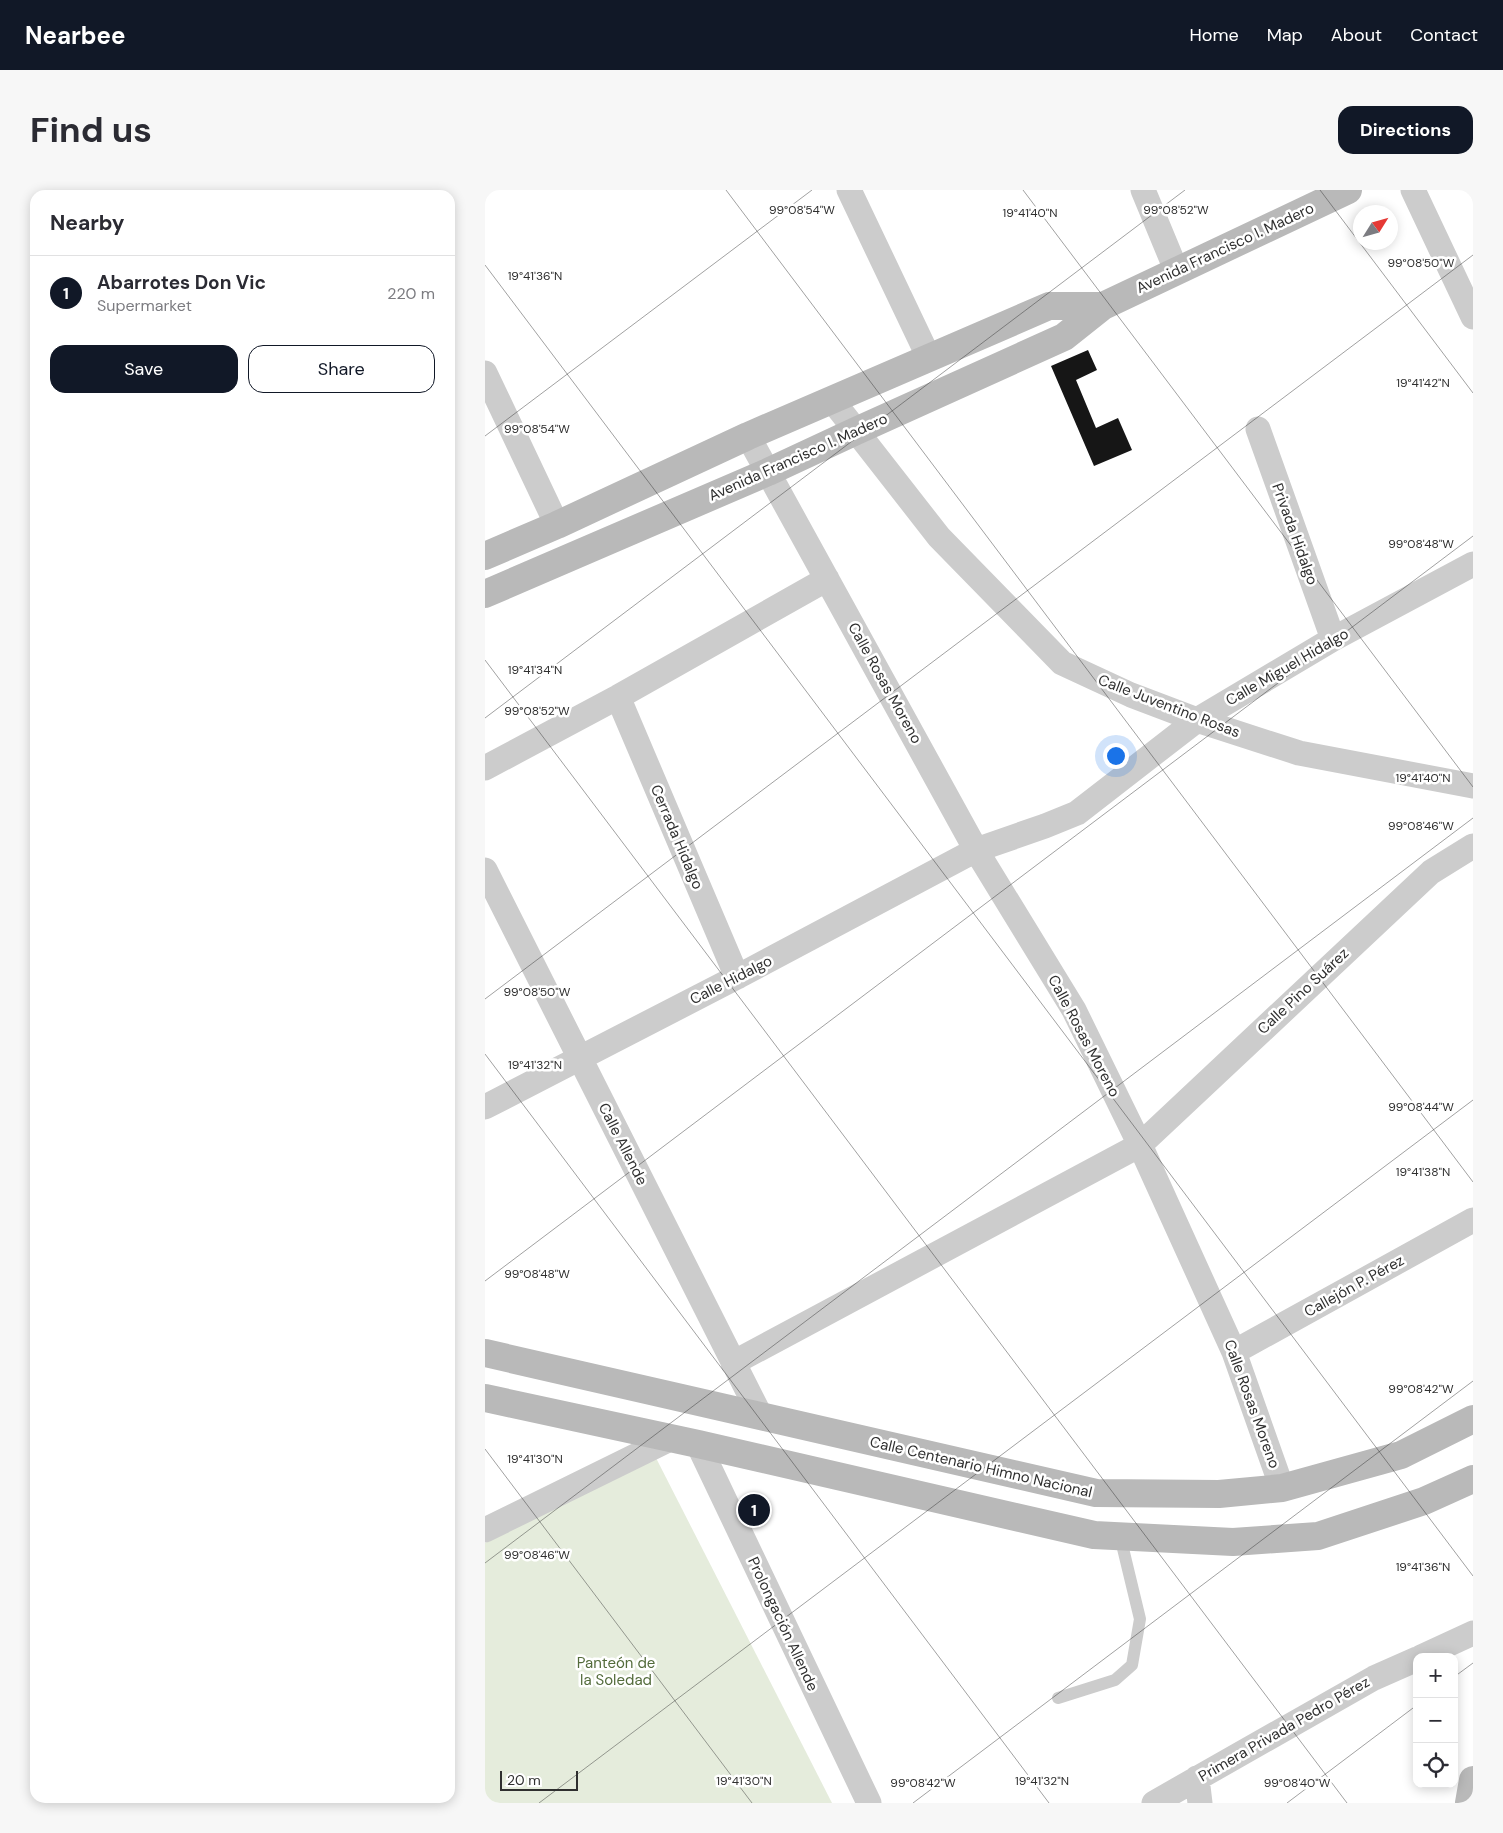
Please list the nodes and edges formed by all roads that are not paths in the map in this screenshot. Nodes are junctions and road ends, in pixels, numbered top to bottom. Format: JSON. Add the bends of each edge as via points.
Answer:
{"nodes":[{"id":1,"x":849,"y":190,"type":"edge"},
{"id":2,"x":1143,"y":190,"type":"edge"},
{"id":3,"x":1348,"y":190,"type":"edge"},
{"id":4,"x":1413,"y":190,"type":"edge"},
{"id":5,"x":1177,"y":272,"type":"junction"},
{"id":6,"x":1103,"y":306,"type":"junction"},
{"id":7,"x":1473,"y":317,"type":"edge"},
{"id":8,"x":929,"y":358,"type":"junction"},
{"id":9,"x":485,"y":373,"type":"edge"},
{"id":10,"x":832,"y":400,"type":"junction"},
{"id":11,"x":856,"y":430,"type":"junction"},
{"id":12,"x":1258,"y":430,"type":"dead end"},
{"id":13,"x":748,"y":436,"type":"junction"},
{"id":14,"x":768,"y":472,"type":"junction"},
{"id":15,"x":557,"y":525,"type":"junction"},
{"id":16,"x":486,"y":555,"type":"edge"},
{"id":17,"x":1473,"y":564,"type":"edge"},
{"id":18,"x":827,"y":579,"type":"junction"},
{"id":19,"x":485,"y":594,"type":"edge"},
{"id":20,"x":1333,"y":639,"type":"junction"},
{"id":21,"x":617,"y":697,"type":"junction"},
{"id":22,"x":1197,"y":720,"type":"junction"},
{"id":23,"x":485,"y":768,"type":"edge"},
{"id":24,"x":1473,"y":786,"type":"edge"},
{"id":25,"x":1473,"y":846,"type":"edge"},
{"id":26,"x":976,"y":850,"type":"junction"},
{"id":27,"x":485,"y":870,"type":"edge"},
{"id":28,"x":737,"y":978,"type":"junction"},
{"id":29,"x":580,"y":1057,"type":"junction"},
{"id":30,"x":485,"y":1107,"type":"edge"},
{"id":31,"x":1140,"y":1145,"type":"junction"},
{"id":32,"x":1473,"y":1220,"type":"edge"},
{"id":33,"x":1234,"y":1352,"type":"junction"},
{"id":34,"x":485,"y":1353,"type":"edge"},
{"id":35,"x":733,"y":1363,"type":"junction"},
{"id":36,"x":485,"y":1398,"type":"edge"},
{"id":37,"x":761,"y":1417,"type":"junction"},
{"id":38,"x":1473,"y":1419,"type":"edge"},
{"id":39,"x":671,"y":1438,"type":"junction"},
{"id":40,"x":698,"y":1444,"type":"junction"},
{"id":41,"x":1473,"y":1479,"type":"edge"},
{"id":42,"x":1282,"y":1488,"type":"junction"},
{"id":43,"x":485,"y":1530,"type":"edge"},
{"id":44,"x":1121,"y":1536,"type":"junction"},
{"id":45,"x":1473,"y":1633,"type":"edge"},
{"id":46,"x":1430,"y":1653,"type":"edge"},
{"id":47,"x":1413,"y":1661,"type":"edge"},
{"id":48,"x":1057,"y":1698,"type":"dead end"},
{"id":49,"x":1197,"y":1778,"type":"junction"},
{"id":50,"x":1473,"y":1780,"type":"edge"},
{"id":51,"x":869,"y":1803,"type":"edge"},
{"id":52,"x":1154,"y":1803,"type":"edge"},
{"id":53,"x":1200,"y":1803,"type":"edge"},
{"id":54,"x":1469,"y":1803,"type":"edge"}],
"edges":[{"from":1,"to":8,"type":"street"},
{"from":2,"to":5,"type":"street"},
{"from":3,"to":5,"type":"main road","name":"Avenida Francisco I. Madero"},
{"from":4,"to":7,"type":"street"},
{"from":5,"to":6,"type":"main road","name":"Avenida Francisco I. Madero"},
{"from":6,"to":8,"type":"main road","name":"Avenida Francisco I. Madero","via":[[1049,306]]},
{"from":6,"to":11,"type":"main road","name":"Avenida Francisco I. Madero","via":[[1064,337]]},
{"from":8,"to":10,"type":"main road","name":"Avenida Francisco I. Madero"},
{"from":9,"to":15,"type":"street"},
{"from":10,"to":11,"type":"street","name":"Calle Juventino Rosas"},
{"from":10,"to":13,"type":"main road","name":"Avenida Francisco I. Madero"},
{"from":11,"to":14,"type":"main road","name":"Avenida Francisco I. Madero"},
{"from":11,"to":22,"type":"street","name":"Calle Juventino Rosas","via":[[939,537],[1062,663],[1131,695]]},
{"from":12,"to":20,"type":"street","name":"Privada Hidalgo"},
{"from":13,"to":14,"type":"street","name":"Calle Rosas Moreno"},
{"from":13,"to":15,"type":"main road","name":"Avenida Francisco I. Madero"},
{"from":14,"to":18,"type":"street","name":"Calle Rosas Moreno"},
{"from":14,"to":19,"type":"main road","name":"Avenida Francisco I. Madero"},
{"from":15,"to":16,"type":"main road","name":"Avenida Francisco I. Madero"},
{"from":17,"to":20,"type":"street","name":"Calle Miguel Hidalgo"},
{"from":18,"to":21,"type":"street"},
{"from":18,"to":26,"type":"street","name":"Calle Rosas Moreno"},
{"from":20,"to":22,"type":"street","name":"Calle Miguel Hidalgo"},
{"from":21,"to":23,"type":"street"},
{"from":21,"to":28,"type":"street","name":"Cerrada Hidalgo"},
{"from":22,"to":24,"type":"street","name":"Calle Juventino Rosas","via":[[1299,753]]},
{"from":22,"to":26,"type":"street","name":"Calle Miguel Hidalgo","via":[[1077,813]]},
{"from":25,"to":31,"type":"street","name":"Calle Pino Suárez","via":[[1431,872]]},
{"from":26,"to":28,"type":"street","name":"Calle Hidalgo"},
{"from":26,"to":31,"type":"street","name":"Calle Rosas Moreno","via":[[1074,1010]]},
{"from":27,"to":29,"type":"street","name":"Calle Allende"},
{"from":28,"to":29,"type":"street","name":"Calle Hidalgo"},
{"from":29,"to":30,"type":"street","name":"Calle Hidalgo"},
{"from":29,"to":35,"type":"street","name":"Calle Allende"},
{"from":31,"to":33,"type":"street","name":"Calle Rosas Moreno"},
{"from":31,"to":35,"type":"street","name":"Calle Pino Suárez"},
{"from":32,"to":33,"type":"street","name":"Callejón P. Pérez"},
{"from":33,"to":42,"type":"street","name":"Calle Rosas Moreno"},
{"from":34,"to":37,"type":"main road","name":"Calle Centenario Himno Nacional"},
{"from":35,"to":37,"type":"street","name":"Calle Allende"},
{"from":36,"to":39,"type":"main road"},
{"from":37,"to":42,"type":"main road","name":"Calle Centenario Himno Nacional","via":[[1096,1493],[1219,1494]]},
{"from":38,"to":42,"type":"main road","name":"Calle Centenario Himno Nacional","via":[[1401,1455]]},
{"from":39,"to":40,"type":"main road"},
{"from":39,"to":43,"type":"street"},
{"from":40,"to":44,"type":"main road","via":[[1094,1535]]},
{"from":40,"to":51,"type":"street","name":"Prolongación Allende"},
{"from":41,"to":44,"type":"main road","via":[[1424,1501],[1318,1536],[1233,1542]]},
{"from":44,"to":48,"type":"lane","via":[[1140,1619],[1132,1665],[1115,1680]]},
{"from":45,"to":46,"type":"street"},
{"from":47,"to":49,"type":"street","name":"Primera Privada Pedro Pérez","via":[[1374,1678]]},
{"from":49,"to":52,"type":"street","name":"Primera Privada Pedro Pérez"},
{"from":49,"to":53,"type":"street"},
{"from":50,"to":54,"type":"main road"}]}
